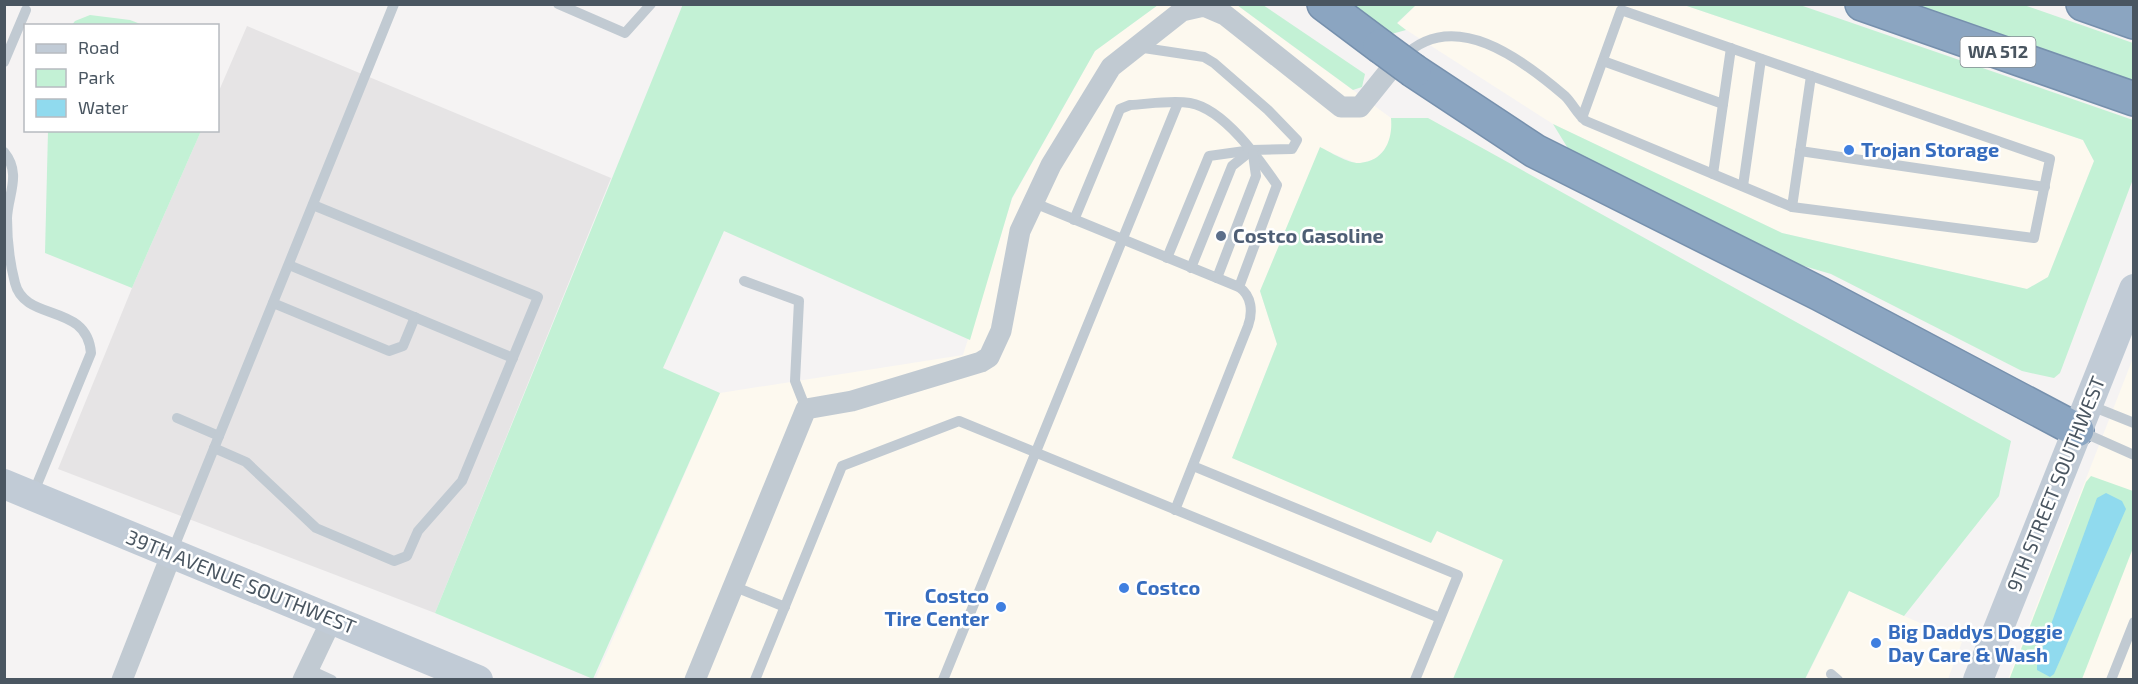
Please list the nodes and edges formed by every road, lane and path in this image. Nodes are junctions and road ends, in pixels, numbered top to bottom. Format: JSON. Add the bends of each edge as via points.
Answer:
{"nodes":[{"id":1,"x":394,"y":4,"type":"edge"},
{"id":2,"x":558,"y":4,"type":"edge"},
{"id":3,"x":651,"y":4,"type":"edge"},
{"id":4,"x":1324,"y":4,"type":"edge"},
{"id":5,"x":1862,"y":4,"type":"edge"},
{"id":6,"x":2083,"y":4,"type":"edge"},
{"id":7,"x":26,"y":10,"type":"dead end"},
{"id":8,"x":2133,"y":22,"type":"edge"},
{"id":9,"x":1133,"y":47,"type":"junction"},
{"id":10,"x":1731,"y":48,"type":"junction"},
{"id":11,"x":1761,"y":59,"type":"junction"},
{"id":12,"x":1603,"y":61,"type":"junction"},
{"id":13,"x":4,"y":62,"type":"edge"},
{"id":14,"x":1394,"y":63,"type":"junction"},
{"id":15,"x":1811,"y":76,"type":"junction"},
{"id":16,"x":2133,"y":99,"type":"edge"},
{"id":17,"x":1178,"y":103,"type":"junction"},
{"id":18,"x":1723,"y":104,"type":"junction"},
{"id":19,"x":1582,"y":118,"type":"junction"},
{"id":20,"x":1252,"y":150,"type":"junction"},
{"id":21,"x":4,"y":152,"type":"edge"},
{"id":22,"x":1800,"y":152,"type":"junction"},
{"id":23,"x":1713,"y":174,"type":"junction"},
{"id":24,"x":1743,"y":186,"type":"junction"},
{"id":25,"x":2045,"y":187,"type":"junction"},
{"id":26,"x":1032,"y":202,"type":"junction"},
{"id":27,"x":313,"y":205,"type":"junction"},
{"id":28,"x":1792,"y":207,"type":"junction"},
{"id":29,"x":1074,"y":220,"type":"junction"},
{"id":30,"x":1123,"y":240,"type":"junction"},
{"id":31,"x":1167,"y":258,"type":"junction"},
{"id":32,"x":289,"y":265,"type":"junction"},
{"id":33,"x":1191,"y":268,"type":"junction"},
{"id":34,"x":1217,"y":278,"type":"junction"},
{"id":35,"x":744,"y":281,"type":"dead end"},
{"id":36,"x":1239,"y":287,"type":"junction"},
{"id":37,"x":2133,"y":289,"type":"edge"},
{"id":38,"x":273,"y":303,"type":"junction"},
{"id":39,"x":415,"y":317,"type":"junction"},
{"id":40,"x":513,"y":358,"type":"junction"},
{"id":41,"x":806,"y":409,"type":"junction"},
{"id":42,"x":2082,"y":417,"type":"junction"},
{"id":43,"x":177,"y":418,"type":"dead end"},
{"id":44,"x":2133,"y":423,"type":"edge"},
{"id":45,"x":219,"y":436,"type":"junction"},
{"id":46,"x":214,"y":448,"type":"junction"},
{"id":47,"x":1035,"y":453,"type":"junction"},
{"id":48,"x":2133,"y":455,"type":"edge"},
{"id":49,"x":1193,"y":466,"type":"junction"},
{"id":50,"x":4,"y":484,"type":"edge"},
{"id":51,"x":32,"y":496,"type":"junction"},
{"id":52,"x":1175,"y":510,"type":"junction"},
{"id":53,"x":172,"y":553,"type":"junction"},
{"id":54,"x":733,"y":586,"type":"junction"},
{"id":55,"x":785,"y":607,"type":"junction"},
{"id":56,"x":1440,"y":618,"type":"junction"},
{"id":57,"x":332,"y":619,"type":"junction"},
{"id":58,"x":2133,"y":622,"type":"edge"},
{"id":59,"x":305,"y":674,"type":"edge"},
{"id":60,"x":122,"y":680,"type":"edge"},
{"id":61,"x":332,"y":680,"type":"edge"},
{"id":62,"x":478,"y":680,"type":"edge"},
{"id":63,"x":695,"y":680,"type":"edge"},
{"id":64,"x":755,"y":680,"type":"edge"},
{"id":65,"x":943,"y":680,"type":"edge"},
{"id":66,"x":1415,"y":680,"type":"edge"},
{"id":67,"x":1978,"y":680,"type":"edge"},
{"id":68,"x":2111,"y":680,"type":"edge"}],
"edges":[{"from":1,"to":27,"type":"lane"},
{"from":2,"to":3,"type":"lane","via":[[625,33]]},
{"from":4,"to":14,"type":"highway"},
{"from":5,"to":16,"type":"highway","number":"WA 512"},
{"from":6,"to":8,"type":"highway"},
{"from":7,"to":13,"type":"lane"},
{"from":9,"to":14,"type":"street","via":[[1182,11],[1204,6],[1233,20],[1341,107],[1360,107]]},
{"from":9,"to":20,"type":"lane","via":[[1204,57],[1269,110],[1297,140],[1292,149]]},
{"from":9,"to":26,"type":"street","via":[[1103,78]]},
{"from":10,"to":11,"type":"lane"},
{"from":10,"to":12,"type":"lane","via":[[1621,10]]},
{"from":10,"to":18,"type":"lane"},
{"from":11,"to":15,"type":"lane"},
{"from":11,"to":24,"type":"lane"},
{"from":12,"to":18,"type":"lane"},
{"from":12,"to":19,"type":"lane"},
{"from":14,"to":19,"type":"lane","via":[[1429,39],[1453,36],[1476,40],[1516,59],[1564,96]]},
{"from":14,"to":42,"type":"highway","via":[[1535,151],[1820,294]]},
{"from":15,"to":22,"type":"lane"},
{"from":15,"to":25,"type":"lane","via":[[2050,159]]},
{"from":17,"to":20,"type":"lane","via":[[1196,105],[1223,122]]},
{"from":17,"to":29,"type":"lane","via":[[1120,109]]},
{"from":17,"to":30,"type":"lane"},
{"from":18,"to":23,"type":"lane"},
{"from":19,"to":23,"type":"lane"},
{"from":20,"to":31,"type":"lane","via":[[1209,156]]},
{"from":20,"to":33,"type":"lane","via":[[1232,166]]},
{"from":20,"to":34,"type":"lane","via":[[1256,176]]},
{"from":20,"to":36,"type":"lane","via":[[1277,185]]},
{"from":21,"to":51,"type":"lane","via":[[14,173],[7,218],[15,284],[28,302],[82,326],[91,353]]},
{"from":22,"to":25,"type":"lane"},
{"from":22,"to":28,"type":"lane"},
{"from":23,"to":24,"type":"lane"},
{"from":24,"to":28,"type":"lane"},
{"from":25,"to":28,"type":"lane","via":[[2034,238]]},
{"from":26,"to":29,"type":"lane"},
{"from":26,"to":41,"type":"street","via":[[1015,248],[1001,331],[989,357],[852,401]]},
{"from":27,"to":32,"type":"lane"},
{"from":27,"to":40,"type":"lane","via":[[538,297]]},
{"from":29,"to":30,"type":"lane"},
{"from":30,"to":31,"type":"lane"},
{"from":30,"to":47,"type":"lane"},
{"from":31,"to":33,"type":"lane"},
{"from":32,"to":38,"type":"lane"},
{"from":32,"to":39,"type":"lane"},
{"from":33,"to":34,"type":"lane"},
{"from":34,"to":36,"type":"lane"},
{"from":35,"to":41,"type":"lane","via":[[799,301],[795,381]]},
{"from":36,"to":49,"type":"lane","via":[[1247,295],[1251,318]]},
{"from":37,"to":42,"type":"main road","name":"9TH STREET SOUTHWEST"},
{"from":38,"to":39,"type":"lane","via":[[389,351],[403,346]]},
{"from":38,"to":45,"type":"lane"},
{"from":39,"to":40,"type":"lane"},
{"from":40,"to":46,"type":"lane","via":[[462,481],[418,531],[401,561],[316,528],[246,462]]},
{"from":41,"to":54,"type":"street"},
{"from":42,"to":44,"type":"lane"},
{"from":42,"to":48,"type":"lane"},
{"from":42,"to":67,"type":"main road","name":"9TH STREET SOUTHWEST"},
{"from":43,"to":45,"type":"lane"},
{"from":45,"to":46,"type":"lane"},
{"from":46,"to":53,"type":"lane"},
{"from":47,"to":52,"type":"lane"},
{"from":47,"to":55,"type":"lane","via":[[959,422],[842,466]]},
{"from":47,"to":65,"type":"lane"},
{"from":49,"to":52,"type":"lane"},
{"from":49,"to":56,"type":"lane","via":[[1458,575]]},
{"from":50,"to":51,"type":"main road","name":"39TH AVENUE SOUTHWEST"},
{"from":51,"to":53,"type":"main road","name":"39TH AVENUE SOUTHWEST"},
{"from":52,"to":56,"type":"lane"},
{"from":53,"to":57,"type":"main road","name":"39TH AVENUE SOUTHWEST"},
{"from":53,"to":60,"type":"street"},
{"from":54,"to":55,"type":"lane"},
{"from":54,"to":63,"type":"street"},
{"from":55,"to":64,"type":"lane"},
{"from":56,"to":66,"type":"lane"},
{"from":57,"to":59,"type":"street"},
{"from":57,"to":62,"type":"main road","name":"39TH AVENUE SOUTHWEST"},
{"from":58,"to":68,"type":"lane"},
{"from":59,"to":61,"type":"lane"}]}
